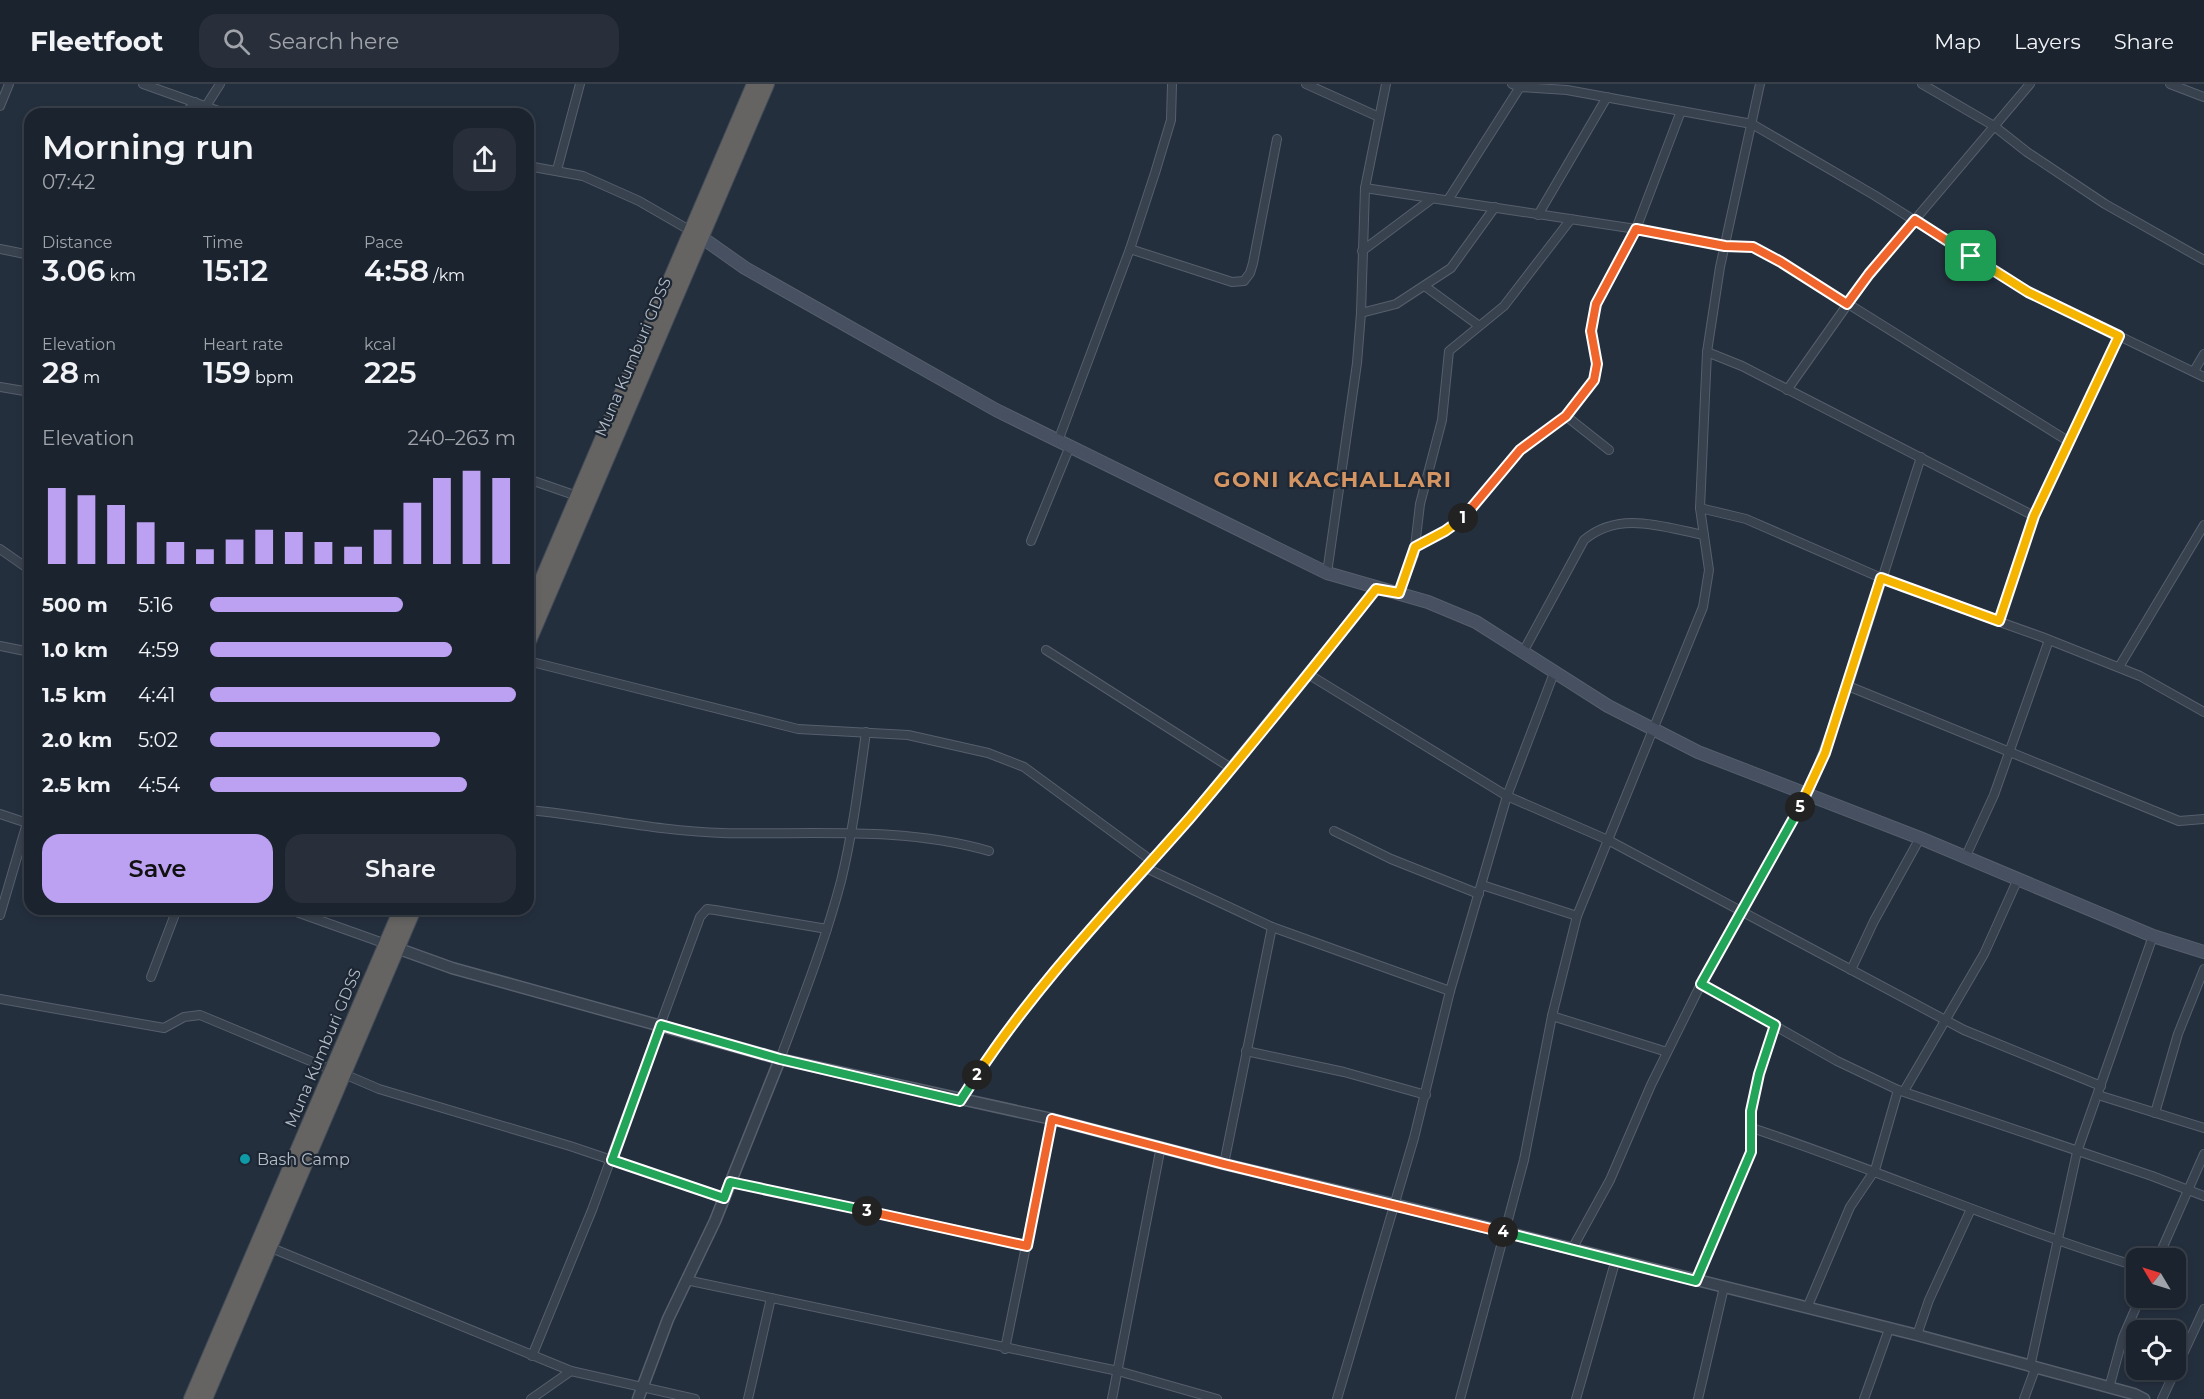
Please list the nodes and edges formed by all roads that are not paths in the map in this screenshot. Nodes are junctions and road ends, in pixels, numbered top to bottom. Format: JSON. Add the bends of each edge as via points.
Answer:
{"nodes":[{"id":1,"x":9,"y":84,"type":"edge"},
{"id":2,"x":143,"y":84,"type":"edge"},
{"id":3,"x":220,"y":84,"type":"edge"},
{"id":4,"x":580,"y":84,"type":"edge"},
{"id":5,"x":754,"y":84,"type":"edge"},
{"id":6,"x":768,"y":84,"type":"edge"},
{"id":7,"x":1172,"y":84,"type":"edge"},
{"id":8,"x":1306,"y":84,"type":"edge"},
{"id":9,"x":1386,"y":84,"type":"edge"},
{"id":10,"x":1760,"y":84,"type":"edge"},
{"id":11,"x":1922,"y":84,"type":"edge"},
{"id":12,"x":2030,"y":84,"type":"edge"},
{"id":13,"x":2170,"y":84,"type":"edge"},
{"id":14,"x":1516,"y":86,"type":"edge"},
{"id":15,"x":1569,"y":87,"type":"edge"},
{"id":16,"x":1607,"y":97,"type":"junction"},
{"id":17,"x":2204,"y":97,"type":"edge"},
{"id":18,"x":195,"y":102,"type":"junction"},
{"id":19,"x":0,"y":106,"type":"edge"},
{"id":20,"x":206,"y":106,"type":"junction"},
{"id":21,"x":190,"y":108,"type":"edge"},
{"id":22,"x":211,"y":108,"type":"edge"},
{"id":23,"x":1681,"y":111,"type":"junction"},
{"id":24,"x":1379,"y":117,"type":"junction"},
{"id":25,"x":1752,"y":124,"type":"junction"},
{"id":26,"x":1995,"y":126,"type":"junction"},
{"id":27,"x":1277,"y":139,"type":"dead end"},
{"id":28,"x":534,"y":167,"type":"edge"},
{"id":29,"x":557,"y":170,"type":"junction"},
{"id":30,"x":1365,"y":188,"type":"junction"},
{"id":31,"x":1433,"y":198,"type":"junction"},
{"id":32,"x":1448,"y":200,"type":"junction"},
{"id":33,"x":1495,"y":207,"type":"junction"},
{"id":34,"x":1538,"y":215,"type":"junction"},
{"id":35,"x":1571,"y":219,"type":"junction"},
{"id":36,"x":1915,"y":220,"type":"junction"},
{"id":37,"x":1636,"y":229,"type":"junction"},
{"id":38,"x":697,"y":234,"type":"junction"},
{"id":39,"x":1725,"y":246,"type":"junction"},
{"id":40,"x":0,"y":249,"type":"edge"},
{"id":41,"x":1130,"y":249,"type":"junction"},
{"id":42,"x":1362,"y":251,"type":"junction"},
{"id":43,"x":24,"y":254,"type":"edge"},
{"id":44,"x":2204,"y":261,"type":"edge"},
{"id":45,"x":1426,"y":287,"type":"junction"},
{"id":46,"x":1847,"y":304,"type":"junction"},
{"id":47,"x":1361,"y":313,"type":"junction"},
{"id":48,"x":1478,"y":325,"type":"junction"},
{"id":49,"x":2119,"y":336,"type":"junction"},
{"id":50,"x":1707,"y":352,"type":"junction"},
{"id":51,"x":2204,"y":354,"type":"edge"},
{"id":52,"x":2194,"y":371,"type":"junction"},
{"id":53,"x":2204,"y":377,"type":"edge"},
{"id":54,"x":0,"y":387,"type":"edge"},
{"id":55,"x":1787,"y":390,"type":"junction"},
{"id":56,"x":24,"y":391,"type":"edge"},
{"id":57,"x":1566,"y":416,"type":"junction"},
{"id":58,"x":1058,"y":441,"type":"junction"},
{"id":59,"x":2068,"y":441,"type":"junction"},
{"id":60,"x":1070,"y":446,"type":"junction"},
{"id":61,"x":1609,"y":450,"type":"dead end"},
{"id":62,"x":1921,"y":457,"type":"junction"},
{"id":63,"x":534,"y":481,"type":"edge"},
{"id":64,"x":577,"y":496,"type":"junction"},
{"id":65,"x":1701,"y":508,"type":"junction"},
{"id":66,"x":2034,"y":516,"type":"junction"},
{"id":67,"x":2204,"y":525,"type":"edge"},
{"id":68,"x":1704,"y":535,"type":"junction"},
{"id":69,"x":1031,"y":541,"type":"dead end"},
{"id":70,"x":1415,"y":547,"type":"junction"},
{"id":71,"x":0,"y":549,"type":"edge"},
{"id":72,"x":24,"y":566,"type":"edge"},
{"id":73,"x":1327,"y":573,"type":"junction"},
{"id":74,"x":1881,"y":578,"type":"junction"},
{"id":75,"x":1376,"y":589,"type":"junction"},
{"id":76,"x":1399,"y":593,"type":"junction"},
{"id":77,"x":534,"y":598,"type":"edge"},
{"id":78,"x":1999,"y":621,"type":"junction"},
{"id":79,"x":534,"y":628,"type":"edge"},
{"id":80,"x":2049,"y":640,"type":"junction"},
{"id":81,"x":0,"y":646,"type":"edge"},
{"id":82,"x":1046,"y":650,"type":"dead end"},
{"id":83,"x":24,"y":651,"type":"edge"},
{"id":84,"x":1523,"y":652,"type":"junction"},
{"id":85,"x":534,"y":663,"type":"edge"},
{"id":86,"x":2119,"y":667,"type":"junction"},
{"id":87,"x":1554,"y":673,"type":"junction"},
{"id":88,"x":1308,"y":674,"type":"junction"},
{"id":89,"x":1848,"y":686,"type":"junction"},
{"id":90,"x":2204,"y":711,"type":"edge"},
{"id":91,"x":1654,"y":730,"type":"junction"},
{"id":92,"x":866,"y":732,"type":"junction"},
{"id":93,"x":2009,"y":751,"type":"junction"},
{"id":94,"x":1231,"y":768,"type":"junction"},
{"id":95,"x":1808,"y":793,"type":"junction"},
{"id":96,"x":1507,"y":796,"type":"junction"},
{"id":97,"x":534,"y":811,"type":"edge"},
{"id":98,"x":0,"y":814,"type":"edge"},
{"id":99,"x":2204,"y":819,"type":"edge"},
{"id":100,"x":24,"y":822,"type":"edge"},
{"id":101,"x":1334,"y":831,"type":"dead end"},
{"id":102,"x":852,"y":834,"type":"junction"},
{"id":103,"x":1920,"y":838,"type":"junction"},
{"id":104,"x":24,"y":840,"type":"edge"},
{"id":105,"x":1608,"y":840,"type":"junction"},
{"id":106,"x":989,"y":851,"type":"dead end"},
{"id":107,"x":1965,"y":858,"type":"junction"},
{"id":108,"x":1149,"y":864,"type":"junction"},
{"id":109,"x":2017,"y":881,"type":"junction"},
{"id":110,"x":1480,"y":889,"type":"junction"},
{"id":111,"x":1743,"y":913,"type":"junction"},
{"id":112,"x":0,"y":915,"type":"edge"},
{"id":113,"x":175,"y":915,"type":"edge"},
{"id":114,"x":305,"y":915,"type":"edge"},
{"id":115,"x":400,"y":915,"type":"edge"},
{"id":116,"x":410,"y":915,"type":"edge"},
{"id":117,"x":1577,"y":916,"type":"junction"},
{"id":118,"x":1272,"y":927,"type":"junction"},
{"id":119,"x":827,"y":929,"type":"junction"},
{"id":120,"x":2153,"y":936,"type":"junction"},
{"id":121,"x":392,"y":946,"type":"junction"},
{"id":122,"x":2204,"y":952,"type":"edge"},
{"id":123,"x":2204,"y":969,"type":"edge"},
{"id":124,"x":1851,"y":970,"type":"junction"},
{"id":125,"x":151,"y":977,"type":"dead end"},
{"id":126,"x":1701,"y":984,"type":"junction"},
{"id":127,"x":1450,"y":992,"type":"junction"},
{"id":128,"x":0,"y":999,"type":"edge"},
{"id":129,"x":1552,"y":1016,"type":"junction"},
{"id":130,"x":1944,"y":1019,"type":"junction"},
{"id":131,"x":661,"y":1025,"type":"junction"},
{"id":132,"x":1775,"y":1025,"type":"junction"},
{"id":133,"x":1246,"y":1051,"type":"junction"},
{"id":134,"x":1667,"y":1052,"type":"junction"},
{"id":135,"x":780,"y":1059,"type":"junction"},
{"id":136,"x":338,"y":1072,"type":"junction"},
{"id":137,"x":2101,"y":1086,"type":"junction"},
{"id":138,"x":1901,"y":1090,"type":"junction"},
{"id":139,"x":1426,"y":1095,"type":"junction"},
{"id":140,"x":2098,"y":1095,"type":"junction"},
{"id":141,"x":960,"y":1101,"type":"junction"},
{"id":142,"x":2155,"y":1113,"type":"junction"},
{"id":143,"x":1052,"y":1119,"type":"junction"},
{"id":144,"x":1752,"y":1128,"type":"junction"},
{"id":145,"x":2204,"y":1128,"type":"edge"},
{"id":146,"x":1161,"y":1146,"type":"junction"},
{"id":147,"x":2077,"y":1152,"type":"junction"},
{"id":148,"x":2204,"y":1154,"type":"edge"},
{"id":149,"x":612,"y":1160,"type":"junction"},
{"id":150,"x":1224,"y":1164,"type":"junction"},
{"id":151,"x":1875,"y":1170,"type":"junction"},
{"id":152,"x":730,"y":1182,"type":"junction"},
{"id":153,"x":2189,"y":1190,"type":"junction"},
{"id":154,"x":2204,"y":1196,"type":"edge"},
{"id":155,"x":724,"y":1198,"type":"junction"},
{"id":156,"x":1393,"y":1204,"type":"junction"},
{"id":157,"x":1971,"y":1209,"type":"junction"},
{"id":158,"x":1503,"y":1232,"type":"junction"},
{"id":159,"x":2058,"y":1242,"type":"junction"},
{"id":160,"x":1027,"y":1246,"type":"junction"},
{"id":161,"x":269,"y":1247,"type":"junction"},
{"id":162,"x":2163,"y":1248,"type":"edge"},
{"id":163,"x":1572,"y":1249,"type":"junction"},
{"id":164,"x":1616,"y":1259,"type":"junction"},
{"id":165,"x":2126,"y":1263,"type":"edge"},
{"id":166,"x":686,"y":1280,"type":"junction"},
{"id":167,"x":1696,"y":1281,"type":"junction"},
{"id":168,"x":1725,"y":1287,"type":"junction"},
{"id":169,"x":771,"y":1298,"type":"junction"},
{"id":170,"x":1807,"y":1308,"type":"junction"},
{"id":171,"x":2136,"y":1308,"type":"edge"},
{"id":172,"x":2204,"y":1309,"type":"edge"},
{"id":173,"x":1889,"y":1329,"type":"junction"},
{"id":174,"x":1917,"y":1335,"type":"junction"},
{"id":175,"x":1005,"y":1349,"type":"junction"},
{"id":176,"x":532,"y":1356,"type":"junction"},
{"id":177,"x":2032,"y":1368,"type":"junction"},
{"id":178,"x":571,"y":1371,"type":"junction"},
{"id":179,"x":1118,"y":1371,"type":"junction"},
{"id":180,"x":2109,"y":1388,"type":"junction"},
{"id":181,"x":640,"y":1394,"type":"edge"},
{"id":182,"x":191,"y":1399,"type":"edge"},
{"id":183,"x":205,"y":1399,"type":"edge"},
{"id":184,"x":531,"y":1399,"type":"edge"},
{"id":185,"x":695,"y":1399,"type":"edge"},
{"id":186,"x":748,"y":1399,"type":"edge"},
{"id":187,"x":1112,"y":1399,"type":"edge"},
{"id":188,"x":1217,"y":1399,"type":"edge"},
{"id":189,"x":1337,"y":1399,"type":"edge"},
{"id":190,"x":1460,"y":1399,"type":"edge"},
{"id":191,"x":1576,"y":1399,"type":"edge"},
{"id":192,"x":1698,"y":1399,"type":"edge"},
{"id":193,"x":1864,"y":1399,"type":"edge"},
{"id":194,"x":2024,"y":1399,"type":"edge"},
{"id":195,"x":2144,"y":1399,"type":"edge"},
{"id":196,"x":2162,"y":1399,"type":"edge"}],
"edges":[{"from":1,"to":19,"type":"street"},
{"from":2,"to":18,"type":"street"},
{"from":3,"to":20,"type":"street"},
{"from":4,"to":29,"type":"street"},
{"from":5,"to":38,"type":"highway","name":"Muna Kumburi GDSS"},
{"from":6,"to":38,"type":"highway","name":"Muna Kumburi GDSS"},
{"from":7,"to":41,"type":"street","via":[[1171,120]]},
{"from":8,"to":24,"type":"street"},
{"from":9,"to":24,"type":"street"},
{"from":10,"to":25,"type":"street"},
{"from":11,"to":26,"type":"street"},
{"from":12,"to":26,"type":"street"},
{"from":13,"to":17,"type":"street"},
{"from":14,"to":15,"type":"street"},
{"from":14,"to":32,"type":"street"},
{"from":15,"to":16,"type":"street"},
{"from":16,"to":23,"type":"street"},
{"from":16,"to":34,"type":"street"},
{"from":18,"to":20,"type":"street"},
{"from":18,"to":21,"type":"street"},
{"from":20,"to":22,"type":"street"},
{"from":23,"to":25,"type":"street"},
{"from":23,"to":37,"type":"street"},
{"from":24,"to":30,"type":"street"},
{"from":25,"to":36,"type":"street"},
{"from":25,"to":39,"type":"street"},
{"from":26,"to":36,"type":"street"},
{"from":26,"to":44,"type":"street","via":[[2105,204]]},
{"from":27,"to":41,"type":"street","via":[[1251,273],[1244,281],[1221,279]]},
{"from":28,"to":29,"type":"street"},
{"from":29,"to":38,"type":"street","via":[[583,176],[639,201]]},
{"from":30,"to":31,"type":"street"},
{"from":30,"to":42,"type":"street"},
{"from":31,"to":32,"type":"street"},
{"from":31,"to":42,"type":"street"},
{"from":32,"to":33,"type":"street"},
{"from":33,"to":34,"type":"street"},
{"from":33,"to":45,"type":"street","via":[[1451,268]]},
{"from":34,"to":35,"type":"street"},
{"from":35,"to":37,"type":"street"},
{"from":35,"to":48,"type":"street","via":[[1504,306]]},
{"from":36,"to":46,"type":"street"},
{"from":36,"to":49,"type":"street","via":[[2028,292]]},
{"from":37,"to":39,"type":"street"},
{"from":37,"to":57,"type":"street","via":[[1596,304],[1591,331],[1597,364],[1594,380]]},
{"from":38,"to":58,"type":"main road","via":[[745,268]]},
{"from":38,"to":64,"type":"highway","name":"Muna Kumburi GDSS"},
{"from":38,"to":79,"type":"highway","name":"Muna Kumburi GDSS"},
{"from":39,"to":46,"type":"street","via":[[1753,247]]},
{"from":39,"to":50,"type":"street"},
{"from":40,"to":43,"type":"street"},
{"from":41,"to":58,"type":"street"},
{"from":42,"to":47,"type":"street"},
{"from":45,"to":47,"type":"street","via":[[1396,304]]},
{"from":45,"to":48,"type":"street"},
{"from":46,"to":55,"type":"street"},
{"from":46,"to":59,"type":"street"},
{"from":47,"to":73,"type":"street"},
{"from":48,"to":70,"type":"street","via":[[1449,351],[1443,420],[1420,504]]},
{"from":49,"to":52,"type":"street"},
{"from":49,"to":59,"type":"street"},
{"from":50,"to":55,"type":"street"},
{"from":50,"to":65,"type":"street"},
{"from":51,"to":52,"type":"street"},
{"from":52,"to":53,"type":"street"},
{"from":54,"to":56,"type":"street"},
{"from":55,"to":62,"type":"street"},
{"from":57,"to":61,"type":"street"},
{"from":57,"to":70,"type":"street","via":[[1520,450],[1465,516]]},
{"from":58,"to":60,"type":"main road"},
{"from":59,"to":66,"type":"street"},
{"from":60,"to":69,"type":"street"},
{"from":60,"to":73,"type":"main road"},
{"from":62,"to":66,"type":"street"},
{"from":62,"to":74,"type":"street"},
{"from":63,"to":64,"type":"street"},
{"from":64,"to":77,"type":"highway","name":"Muna Kumburi GDSS"},
{"from":65,"to":68,"type":"street"},
{"from":65,"to":74,"type":"street","via":[[1746,519]]},
{"from":66,"to":78,"type":"street"},
{"from":67,"to":86,"type":"street"},
{"from":68,"to":84,"type":"street","via":[[1645,524],[1617,523],[1598,528],[1584,540]]},
{"from":68,"to":91,"type":"street","via":[[1709,570],[1703,607]]},
{"from":70,"to":76,"type":"street"},
{"from":71,"to":72,"type":"street"},
{"from":73,"to":75,"type":"main road"},
{"from":74,"to":78,"type":"street"},
{"from":74,"to":89,"type":"street"},
{"from":75,"to":76,"type":"main road"},
{"from":75,"to":88,"type":"street"},
{"from":76,"to":84,"type":"main road","via":[[1476,622]]},
{"from":78,"to":80,"type":"street"},
{"from":80,"to":86,"type":"street"},
{"from":80,"to":93,"type":"street"},
{"from":81,"to":83,"type":"street"},
{"from":82,"to":94,"type":"street"},
{"from":84,"to":87,"type":"main road"},
{"from":85,"to":92,"type":"street","via":[[798,729]]},
{"from":86,"to":90,"type":"street"},
{"from":87,"to":91,"type":"main road"},
{"from":87,"to":96,"type":"street"},
{"from":88,"to":94,"type":"street"},
{"from":88,"to":96,"type":"street"},
{"from":89,"to":93,"type":"street"},
{"from":89,"to":95,"type":"street"},
{"from":91,"to":95,"type":"main road","via":[[1698,752]]},
{"from":91,"to":105,"type":"street"},
{"from":92,"to":102,"type":"street"},
{"from":92,"to":108,"type":"street","via":[[908,735],[1005,758],[1024,767]]},
{"from":93,"to":99,"type":"street","via":[[2179,821]]},
{"from":93,"to":107,"type":"street"},
{"from":94,"to":108,"type":"street"},
{"from":95,"to":103,"type":"main road"},
{"from":95,"to":111,"type":"street"},
{"from":96,"to":105,"type":"street"},
{"from":96,"to":110,"type":"street"},
{"from":97,"to":102,"type":"street","via":[[640,827],[722,833]]},
{"from":98,"to":100,"type":"street"},
{"from":101,"to":110,"type":"street","via":[[1391,859]]},
{"from":102,"to":106,"type":"street","via":[[902,835]]},
{"from":102,"to":119,"type":"street"},
{"from":103,"to":107,"type":"main road"},
{"from":103,"to":124,"type":"street"},
{"from":104,"to":112,"type":"street"},
{"from":105,"to":111,"type":"street"},
{"from":105,"to":117,"type":"street"},
{"from":107,"to":109,"type":"main road"},
{"from":108,"to":118,"type":"street"},
{"from":108,"to":141,"type":"street","via":[[1048,979],[999,1041]]},
{"from":109,"to":120,"type":"main road"},
{"from":109,"to":130,"type":"street","via":[[1984,954]]},
{"from":110,"to":117,"type":"street"},
{"from":110,"to":127,"type":"street"},
{"from":111,"to":124,"type":"street"},
{"from":111,"to":126,"type":"street"},
{"from":113,"to":125,"type":"street"},
{"from":114,"to":121,"type":"street"},
{"from":115,"to":121,"type":"highway","name":"Muna Kumburi GDSS"},
{"from":116,"to":121,"type":"highway","name":"Muna Kumburi GDSS"},
{"from":117,"to":129,"type":"street"},
{"from":118,"to":127,"type":"street"},
{"from":118,"to":133,"type":"street"},
{"from":119,"to":131,"type":"street","via":[[707,909],[692,934]]},
{"from":119,"to":135,"type":"street"},
{"from":120,"to":122,"type":"main road"},
{"from":120,"to":137,"type":"street"},
{"from":121,"to":131,"type":"street","via":[[452,968]]},
{"from":121,"to":136,"type":"highway","name":"Muna Kumburi GDSS"},
{"from":123,"to":142,"type":"street","via":[[2178,1034]]},
{"from":124,"to":130,"type":"street"},
{"from":126,"to":132,"type":"street"},
{"from":126,"to":134,"type":"street"},
{"from":127,"to":139,"type":"street"},
{"from":128,"to":136,"type":"street","via":[[164,1028],[184,1017],[200,1015]]},
{"from":129,"to":134,"type":"street"},
{"from":129,"to":158,"type":"street","via":[[1524,1160]]},
{"from":130,"to":137,"type":"street"},
{"from":130,"to":138,"type":"street"},
{"from":131,"to":135,"type":"street"},
{"from":131,"to":149,"type":"street"},
{"from":132,"to":138,"type":"street","via":[[1837,1061]]},
{"from":132,"to":144,"type":"street","via":[[1759,1074],[1751,1111]]},
{"from":133,"to":139,"type":"street"},
{"from":133,"to":150,"type":"street"},
{"from":134,"to":163,"type":"street","via":[[1610,1180]]},
{"from":135,"to":141,"type":"street"},
{"from":135,"to":152,"type":"street"},
{"from":136,"to":149,"type":"street","via":[[379,1089]]},
{"from":136,"to":161,"type":"highway","name":"Muna Kumburi GDSS"},
{"from":136,"to":182,"type":"highway","name":"Muna Kumburi GDSS"},
{"from":137,"to":140,"type":"street"},
{"from":138,"to":147,"type":"street"},
{"from":138,"to":151,"type":"street"},
{"from":139,"to":156,"type":"street"},
{"from":140,"to":142,"type":"street"},
{"from":140,"to":147,"type":"street"},
{"from":141,"to":143,"type":"street"},
{"from":142,"to":145,"type":"street"},
{"from":143,"to":146,"type":"street"},
{"from":143,"to":160,"type":"street"},
{"from":144,"to":151,"type":"street"},
{"from":144,"to":167,"type":"street","via":[[1751,1152]]},
{"from":146,"to":150,"type":"street"},
{"from":146,"to":179,"type":"street"},
{"from":147,"to":153,"type":"street"},
{"from":147,"to":159,"type":"street"},
{"from":148,"to":153,"type":"street"},
{"from":149,"to":155,"type":"street"},
{"from":149,"to":176,"type":"street"},
{"from":150,"to":156,"type":"street"},
{"from":151,"to":157,"type":"street"},
{"from":151,"to":170,"type":"street","via":[[1850,1207]]},
{"from":152,"to":155,"type":"street"},
{"from":152,"to":160,"type":"street"},
{"from":153,"to":154,"type":"street"},
{"from":153,"to":162,"type":"street"},
{"from":155,"to":166,"type":"street"},
{"from":156,"to":158,"type":"street"},
{"from":156,"to":189,"type":"street"},
{"from":157,"to":159,"type":"street"},
{"from":157,"to":174,"type":"street"},
{"from":158,"to":163,"type":"street"},
{"from":158,"to":190,"type":"street"},
{"from":159,"to":165,"type":"street"},
{"from":159,"to":177,"type":"street"},
{"from":160,"to":175,"type":"street"},
{"from":161,"to":176,"type":"street"},
{"from":161,"to":183,"type":"highway","name":"Muna Kumburi GDSS"},
{"from":163,"to":164,"type":"street"},
{"from":164,"to":167,"type":"street"},
{"from":164,"to":191,"type":"street"},
{"from":166,"to":169,"type":"street"},
{"from":166,"to":181,"type":"street"},
{"from":167,"to":168,"type":"street"},
{"from":168,"to":170,"type":"street"},
{"from":168,"to":192,"type":"street"},
{"from":169,"to":175,"type":"street"},
{"from":169,"to":186,"type":"street"},
{"from":170,"to":173,"type":"street"},
{"from":171,"to":180,"type":"street"},
{"from":172,"to":196,"type":"street"},
{"from":173,"to":174,"type":"street"},
{"from":173,"to":193,"type":"street"},
{"from":174,"to":177,"type":"street"},
{"from":175,"to":179,"type":"street"},
{"from":176,"to":178,"type":"street"},
{"from":177,"to":180,"type":"street"},
{"from":177,"to":194,"type":"street"},
{"from":178,"to":181,"type":"street"},
{"from":178,"to":184,"type":"street"},
{"from":179,"to":187,"type":"street"},
{"from":179,"to":188,"type":"street"},
{"from":180,"to":195,"type":"street"},
{"from":181,"to":185,"type":"street"}]}
